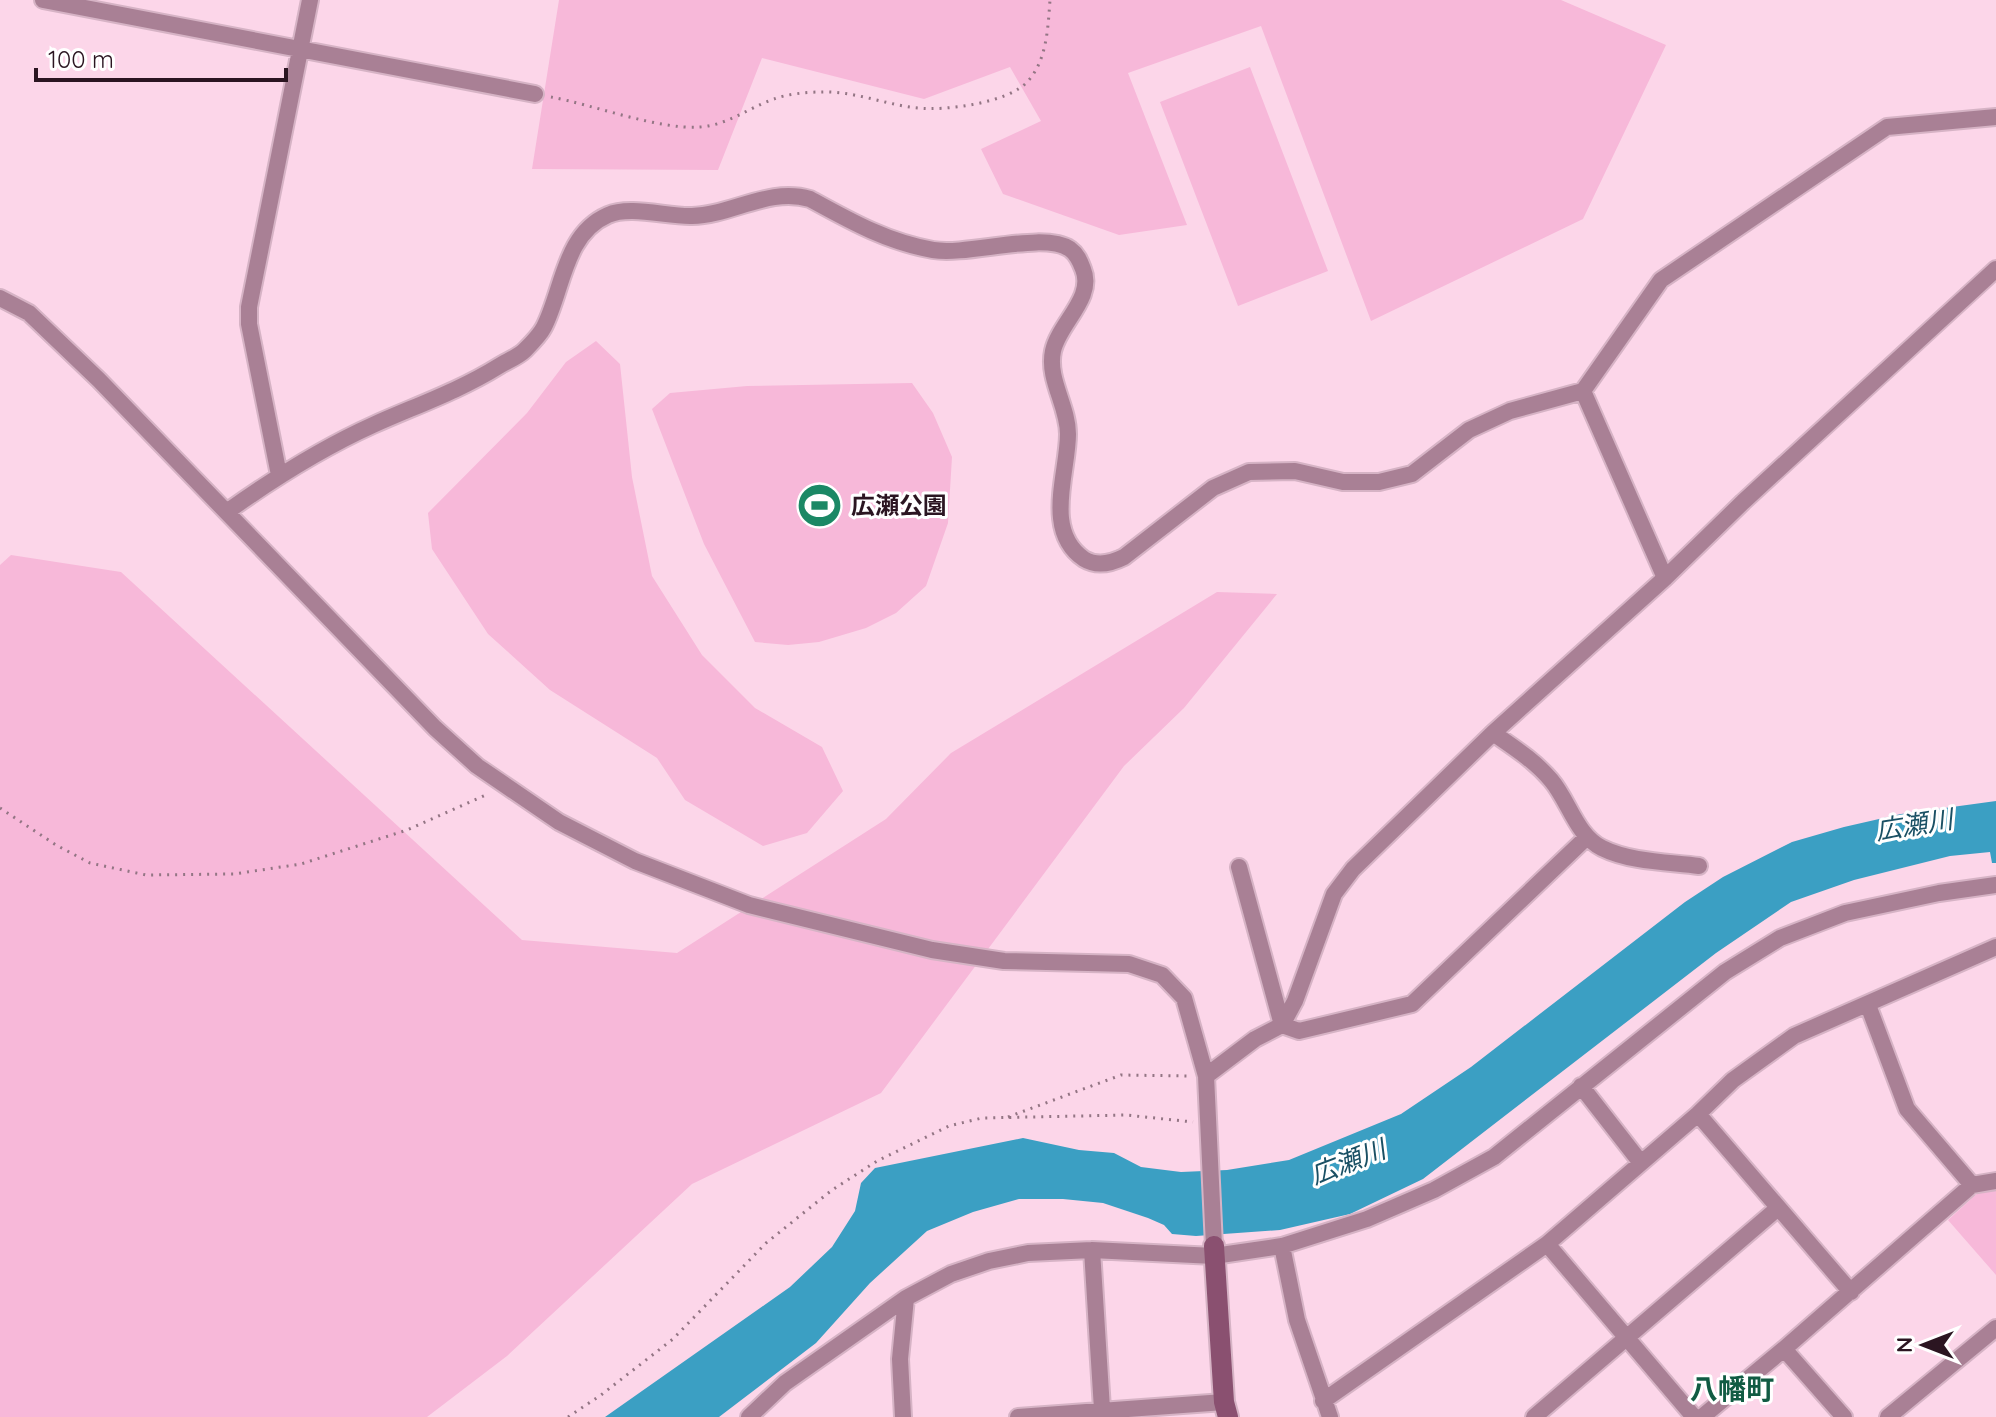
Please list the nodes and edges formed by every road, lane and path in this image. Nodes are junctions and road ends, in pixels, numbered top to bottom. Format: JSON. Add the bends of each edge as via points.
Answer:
{"nodes":[{"id":1,"x":43,"y":0,"type":"edge"},
{"id":2,"x":310,"y":0,"type":"edge"},
{"id":3,"x":1050,"y":0,"type":"edge"},
{"id":4,"x":300,"y":49,"type":"junction"},
{"id":5,"x":535,"y":94,"type":"joint"},
{"id":6,"x":1996,"y":117,"type":"edge"},
{"id":7,"x":1996,"y":269,"type":"edge"},
{"id":8,"x":0,"y":298,"type":"edge"},
{"id":9,"x":1583,"y":391,"type":"junction"},
{"id":10,"x":279,"y":475,"type":"junction"},
{"id":11,"x":228,"y":511,"type":"junction"},
{"id":12,"x":1665,"y":578,"type":"junction"},
{"id":13,"x":1493,"y":733,"type":"junction"},
{"id":14,"x":506,"y":786,"type":"junction"},
{"id":15,"x":0,"y":808,"type":"edge"},
{"id":16,"x":1587,"y":837,"type":"junction"},
{"id":17,"x":1699,"y":866,"type":"dead end"},
{"id":18,"x":1239,"y":867,"type":"dead end"},
{"id":19,"x":1996,"y":885,"type":"edge"},
{"id":20,"x":1996,"y":947,"type":"edge"},
{"id":21,"x":1868,"y":1005,"type":"junction"},
{"id":22,"x":1282,"y":1025,"type":"junction"},
{"id":23,"x":1206,"y":1076,"type":"junction"},
{"id":24,"x":1581,"y":1086,"type":"junction"},
{"id":25,"x":1698,"y":1114,"type":"junction"},
{"id":26,"x":1004,"y":1118,"type":"junction"},
{"id":27,"x":1195,"y":1122,"type":"dead end"},
{"id":28,"x":1641,"y":1163,"type":"junction"},
{"id":29,"x":1996,"y":1181,"type":"edge"},
{"id":30,"x":1972,"y":1185,"type":"junction"},
{"id":31,"x":1778,"y":1208,"type":"junction"},
{"id":32,"x":1547,"y":1244,"type":"junction"},
{"id":33,"x":1282,"y":1246,"type":"junction"},
{"id":34,"x":1092,"y":1250,"type":"junction"},
{"id":35,"x":1214,"y":1251,"type":"junction"},
{"id":36,"x":1851,"y":1292,"type":"junction"},
{"id":37,"x":906,"y":1298,"type":"junction"},
{"id":38,"x":1996,"y":1328,"type":"edge"},
{"id":39,"x":1627,"y":1338,"type":"junction"},
{"id":40,"x":1784,"y":1349,"type":"junction"},
{"id":41,"x":1323,"y":1401,"type":"junction"},
{"id":42,"x":1102,"y":1409,"type":"junction"},
{"id":43,"x":1226,"y":1410,"type":"edge"},
{"id":44,"x":568,"y":1417,"type":"edge"},
{"id":45,"x":749,"y":1417,"type":"edge"},
{"id":46,"x":903,"y":1417,"type":"edge"},
{"id":47,"x":1018,"y":1417,"type":"edge"},
{"id":48,"x":1330,"y":1417,"type":"edge"},
{"id":49,"x":1535,"y":1417,"type":"edge"},
{"id":50,"x":1694,"y":1417,"type":"edge"},
{"id":51,"x":1702,"y":1417,"type":"edge"},
{"id":52,"x":1844,"y":1417,"type":"edge"},
{"id":53,"x":1888,"y":1417,"type":"edge"}],
"edges":[{"from":1,"to":4,"type":"street"},
{"from":2,"to":4,"type":"street"},
{"from":3,"to":5,"type":"path","via":[[1042,57],[1027,83],[969,106],[916,108],[823,92],[774,98],[721,124],[698,127]]},
{"from":4,"to":5,"type":"street"},
{"from":4,"to":10,"type":"street","via":[[249,307]]},
{"from":6,"to":9,"type":"street","via":[[1887,127],[1661,280]]},
{"from":7,"to":12,"type":"street"},
{"from":8,"to":11,"type":"street","via":[[29,313]]},
{"from":9,"to":10,"type":"street","via":[[1510,411],[1469,430],[1412,474],[1379,482],[1343,482],[1295,471],[1249,472],[1213,488],[1124,557],[1109,563],[1088,561],[1068,543],[1062,525],[1068,435],[1052,359],[1085,291],[1077,254],[1046,243],[976,251],[926,249],[877,235],[799,196],[695,216],[610,213],[581,238],[543,329],[523,352]]},
{"from":9,"to":12,"type":"street"},
{"from":10,"to":11,"type":"street"},
{"from":11,"to":14,"type":"street","via":[[435,728]]},
{"from":12,"to":13,"type":"street"},
{"from":13,"to":16,"type":"street","via":[[1552,781]]},
{"from":13,"to":22,"type":"street","via":[[1353,869],[1334,894]]},
{"from":14,"to":15,"type":"path","via":[[407,830],[301,864],[234,874],[146,875],[90,863]]},
{"from":14,"to":23,"type":"street","via":[[559,822],[635,861],[749,905],[932,950],[1004,961],[1144,967],[1162,975],[1184,998]]},
{"from":16,"to":17,"type":"street","via":[[1627,856]]},
{"from":16,"to":22,"type":"street","via":[[1412,1004],[1299,1031]]},
{"from":18,"to":22,"type":"street"},
{"from":19,"to":24,"type":"street","via":[[1845,913],[1780,938],[1725,972]]},
{"from":20,"to":21,"type":"street"},
{"from":21,"to":25,"type":"street","via":[[1794,1036],[1733,1080]]},
{"from":21,"to":30,"type":"street","via":[[1907,1109]]},
{"from":22,"to":23,"type":"street"},
{"from":23,"to":26,"type":"path","via":[[1121,1075]]},
{"from":23,"to":35,"type":"street"},
{"from":24,"to":28,"type":"street"},
{"from":24,"to":33,"type":"street","via":[[1494,1157],[1434,1190]]},
{"from":25,"to":28,"type":"street"},
{"from":25,"to":31,"type":"street"},
{"from":26,"to":27,"type":"path","via":[[1126,1115]]},
{"from":26,"to":44,"type":"path","via":[[949,1126],[832,1190],[766,1243],[673,1339]]},
{"from":28,"to":32,"type":"street"},
{"from":29,"to":30,"type":"street"},
{"from":30,"to":36,"type":"street"},
{"from":31,"to":36,"type":"street"},
{"from":31,"to":39,"type":"street"},
{"from":32,"to":39,"type":"street"},
{"from":32,"to":41,"type":"street"},
{"from":33,"to":35,"type":"street"},
{"from":33,"to":41,"type":"street","via":[[1297,1320]]},
{"from":34,"to":35,"type":"street"},
{"from":34,"to":37,"type":"street","via":[[989,1261]]},
{"from":34,"to":42,"type":"street"},
{"from":35,"to":43,"type":"street"},
{"from":36,"to":40,"type":"street"},
{"from":37,"to":45,"type":"street","via":[[785,1383]]},
{"from":37,"to":46,"type":"street","via":[[900,1359]]},
{"from":38,"to":53,"type":"street"},
{"from":39,"to":49,"type":"street"},
{"from":39,"to":50,"type":"street"},
{"from":40,"to":51,"type":"street"},
{"from":40,"to":52,"type":"street"},
{"from":41,"to":48,"type":"street"},
{"from":42,"to":43,"type":"street"},
{"from":42,"to":47,"type":"street"}]}
